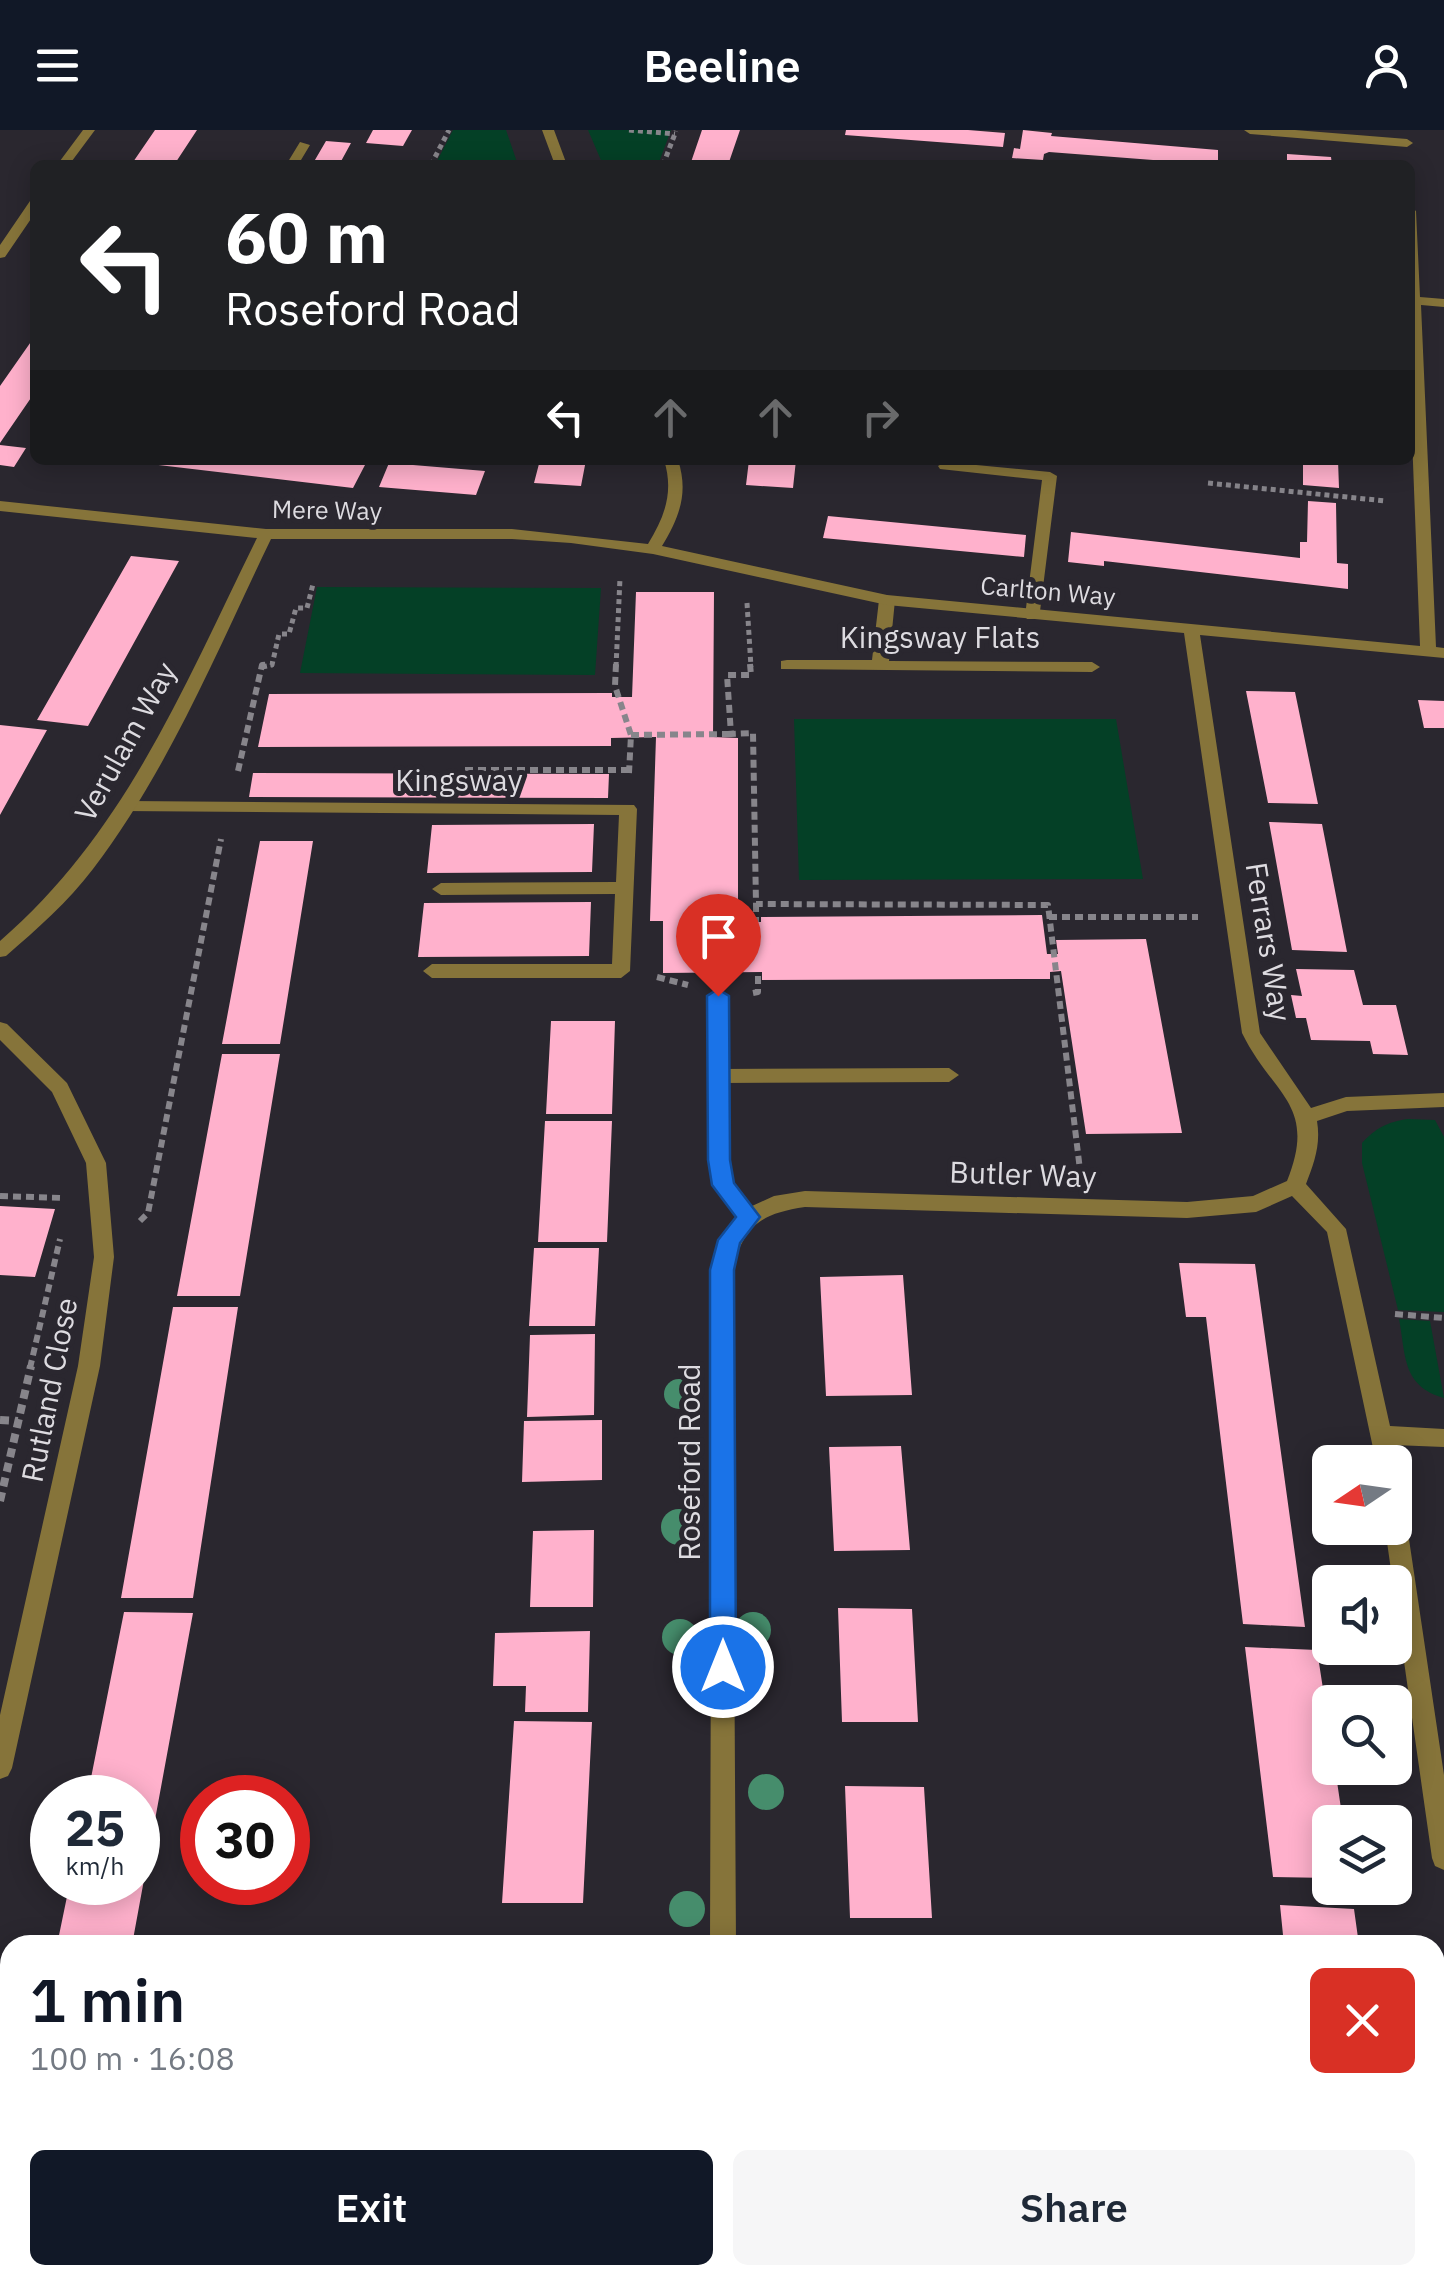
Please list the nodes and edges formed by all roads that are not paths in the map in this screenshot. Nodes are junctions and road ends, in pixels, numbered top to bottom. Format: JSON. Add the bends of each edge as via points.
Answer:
{"nodes":[{"id":1,"x":89,"y":130,"type":"edge"},
{"id":2,"x":548,"y":130,"type":"edge"},
{"id":3,"x":1250,"y":130,"type":"edge"},
{"id":4,"x":1407,"y":142,"type":"edge"},
{"id":5,"x":304,"y":145,"type":"dead end"},
{"id":6,"x":67,"y":160,"type":"edge"},
{"id":7,"x":295,"y":160,"type":"edge"},
{"id":8,"x":559,"y":160,"type":"edge"},
{"id":9,"x":30,"y":211,"type":"edge"},
{"id":10,"x":0,"y":254,"type":"edge"},
{"id":11,"x":1415,"y":300,"type":"edge"},
{"id":12,"x":1444,"y":303,"type":"edge"},
{"id":13,"x":1415,"y":405,"type":"edge"},
{"id":14,"x":674,"y":465,"type":"edge"},
{"id":15,"x":945,"y":466,"type":"dead end"},
{"id":16,"x":0,"y":506,"type":"edge"},
{"id":17,"x":266,"y":534,"type":"junction"},
{"id":18,"x":653,"y":549,"type":"junction"},
{"id":19,"x":887,"y":600,"type":"junction"},
{"id":20,"x":1033,"y":616,"type":"junction"},
{"id":21,"x":1191,"y":629,"type":"junction"},
{"id":22,"x":1436,"y":653,"type":"edge"},
{"id":23,"x":787,"y":664,"type":"dead end"},
{"id":24,"x":880,"y":665,"type":"junction"},
{"id":25,"x":1092,"y":667,"type":"dead end"},
{"id":26,"x":129,"y":808,"type":"junction"},
{"id":27,"x":441,"y":888,"type":"dead end"},
{"id":28,"x":624,"y":888,"type":"junction"},
{"id":29,"x":0,"y":950,"type":"edge"},
{"id":30,"x":432,"y":971,"type":"dead end"},
{"id":31,"x":718,"y":996,"type":"road end"},
{"id":32,"x":0,"y":1030,"type":"edge"},
{"id":33,"x":949,"y":1075,"type":"dead end"},
{"id":34,"x":720,"y":1076,"type":"junction"},
{"id":35,"x":1444,"y":1100,"type":"edge"},
{"id":36,"x":1308,"y":1117,"type":"junction"},
{"id":37,"x":1296,"y":1186,"type":"junction"},
{"id":38,"x":749,"y":1217,"type":"junction"},
{"id":39,"x":1383,"y":1435,"type":"junction"},
{"id":40,"x":1444,"y":1438,"type":"edge"},
{"id":41,"x":1384,"y":1445,"type":"edge"},
{"id":42,"x":1399,"y":1545,"type":"edge"},
{"id":43,"x":0,"y":1768,"type":"edge"},
{"id":44,"x":1444,"y":1858,"type":"edge"},
{"id":45,"x":723,"y":1935,"type":"edge"}],
"edges":[{"from":1,"to":6,"type":"street"},
{"from":2,"to":8,"type":"street"},
{"from":3,"to":4,"type":"street"},
{"from":5,"to":7,"type":"street"},
{"from":9,"to":10,"type":"street"},
{"from":11,"to":12,"type":"street"},
{"from":13,"to":22,"type":"street"},
{"from":14,"to":18,"type":"street","via":[[673,516]]},
{"from":15,"to":20,"type":"street","via":[[1050,476]]},
{"from":16,"to":17,"type":"street","name":"Mere Way"},
{"from":17,"to":18,"type":"street","name":"Mere Way","via":[[512,534]]},
{"from":17,"to":26,"type":"street","name":"Verulam Way"},
{"from":18,"to":19,"type":"street","name":"Carlton Way"},
{"from":19,"to":20,"type":"street","name":"Carlton Way"},
{"from":19,"to":24,"type":"street"},
{"from":20,"to":21,"type":"street","name":"Carlton Way"},
{"from":21,"to":22,"type":"street","name":"Carlton Way"},
{"from":21,"to":36,"type":"street","name":"Ferrars Way","via":[[1250,1033],[1260,1057]]},
{"from":23,"to":24,"type":"street","name":"Kingsway Flats"},
{"from":24,"to":25,"type":"street","name":"Kingsway Flats"},
{"from":26,"to":28,"type":"street","name":"Kingsway","via":[[628,809]]},
{"from":26,"to":29,"type":"street","name":"Verulam Way","via":[[70,887]]},
{"from":27,"to":28,"type":"street"},
{"from":28,"to":30,"type":"street","via":[[621,971]]},
{"from":31,"to":34,"type":"street"},
{"from":32,"to":43,"type":"street","name":"Rutland Close","via":[[60,1088],[96,1163],[104,1257],[89,1366]]},
{"from":33,"to":34,"type":"street"},
{"from":34,"to":38,"type":"street","via":[[723,1185]]},
{"from":35,"to":36,"type":"street","via":[[1346,1104]]},
{"from":36,"to":37,"type":"street","via":[[1310,1156]]},
{"from":37,"to":38,"type":"street","name":"Butler Way","via":[[1256,1204],[1187,1210],[805,1199]]},
{"from":37,"to":39,"type":"street","via":[[1336,1229]]},
{"from":38,"to":45,"type":"street","name":"Roseford Road","via":[[730,1240],[722,1270]]},
{"from":39,"to":40,"type":"street"},
{"from":39,"to":41,"type":"street"},
{"from":42,"to":44,"type":"street"}]}
